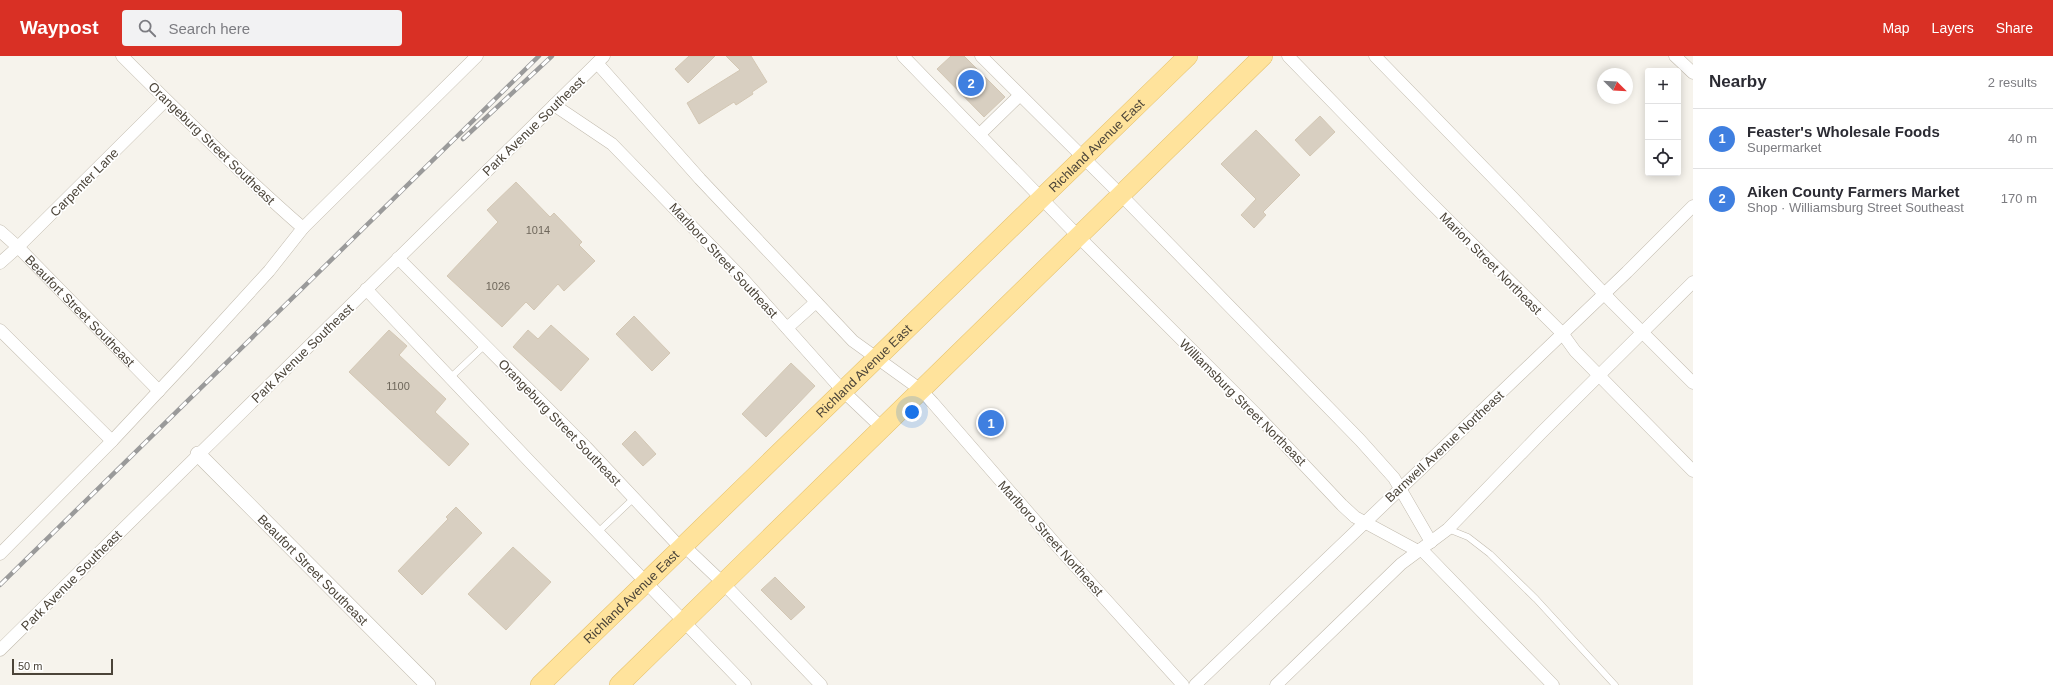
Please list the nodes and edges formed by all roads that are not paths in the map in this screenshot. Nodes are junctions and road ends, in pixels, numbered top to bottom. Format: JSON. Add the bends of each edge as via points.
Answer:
{"nodes":[{"id":1,"x":122,"y":56,"type":"edge"},
{"id":2,"x":477,"y":56,"type":"edge"},
{"id":3,"x":903,"y":56,"type":"edge"},
{"id":4,"x":981,"y":56,"type":"edge"},
{"id":5,"x":1188,"y":56,"type":"edge"},
{"id":6,"x":1263,"y":56,"type":"edge"},
{"id":7,"x":1288,"y":56,"type":"edge"},
{"id":8,"x":1374,"y":56,"type":"edge"},
{"id":9,"x":1675,"y":56,"type":"edge"},
{"id":10,"x":601,"y":60,"type":"edge"},
{"id":11,"x":1693,"y":74,"type":"edge"},
{"id":12,"x":1020,"y":95,"type":"junction"},
{"id":13,"x":166,"y":100,"type":"junction"},
{"id":14,"x":554,"y":105,"type":"junction"},
{"id":15,"x":980,"y":134,"type":"junction"},
{"id":16,"x":1083,"y":158,"type":"junction"},
{"id":17,"x":1121,"y":195,"type":"junction"},
{"id":18,"x":1042,"y":199,"type":"junction"},
{"id":19,"x":1693,"y":206,"type":"edge"},
{"id":20,"x":303,"y":228,"type":"junction"},
{"id":21,"x":0,"y":231,"type":"edge"},
{"id":22,"x":1078,"y":236,"type":"junction"},
{"id":23,"x":18,"y":247,"type":"junction"},
{"id":24,"x":398,"y":258,"type":"junction"},
{"id":25,"x":0,"y":262,"type":"edge"},
{"id":26,"x":1693,"y":282,"type":"edge"},
{"id":27,"x":366,"y":289,"type":"junction"},
{"id":28,"x":1604,"y":293,"type":"junction"},
{"id":29,"x":816,"y":302,"type":"junction"},
{"id":30,"x":787,"y":328,"type":"junction"},
{"id":31,"x":0,"y":330,"type":"edge"},
{"id":32,"x":1641,"y":332,"type":"junction"},
{"id":33,"x":1562,"y":333,"type":"junction"},
{"id":34,"x":485,"y":346,"type":"junction"},
{"id":35,"x":875,"y":358,"type":"junction"},
{"id":36,"x":1599,"y":375,"type":"junction"},
{"id":37,"x":450,"y":378,"type":"junction"},
{"id":38,"x":1693,"y":383,"type":"edge"},
{"id":39,"x":842,"y":390,"type":"junction"},
{"id":40,"x":920,"y":390,"type":"junction"},
{"id":41,"x":159,"y":391,"type":"junction"},
{"id":42,"x":882,"y":428,"type":"junction"},
{"id":43,"x":112,"y":441,"type":"junction"},
{"id":44,"x":198,"y":454,"type":"junction"},
{"id":45,"x":1693,"y":471,"type":"edge"},
{"id":46,"x":1399,"y":488,"type":"junction"},
{"id":47,"x":634,"y":498,"type":"junction"},
{"id":48,"x":1364,"y":522,"type":"junction"},
{"id":49,"x":1448,"y":529,"type":"junction"},
{"id":50,"x":597,"y":533,"type":"junction"},
{"id":51,"x":682,"y":545,"type":"junction"},
{"id":52,"x":1425,"y":545,"type":"junction"},
{"id":53,"x":0,"y":554,"type":"edge"},
{"id":54,"x":645,"y":583,"type":"junction"},
{"id":55,"x":723,"y":583,"type":"junction"},
{"id":56,"x":684,"y":622,"type":"junction"},
{"id":57,"x":0,"y":650,"type":"edge"},
{"id":58,"x":428,"y":685,"type":"edge"},
{"id":59,"x":540,"y":685,"type":"edge"},
{"id":60,"x":619,"y":685,"type":"edge"},
{"id":61,"x":745,"y":685,"type":"edge"},
{"id":62,"x":820,"y":685,"type":"edge"},
{"id":63,"x":1183,"y":685,"type":"edge"},
{"id":64,"x":1195,"y":685,"type":"edge"},
{"id":65,"x":1276,"y":685,"type":"edge"},
{"id":66,"x":1553,"y":685,"type":"edge"},
{"id":67,"x":1615,"y":685,"type":"edge"}],
"edges":[{"from":1,"to":13,"type":"street","name":"Orangeburg Street Southeast"},
{"from":2,"to":20,"type":"street"},
{"from":3,"to":15,"type":"street","name":"Williamsburg Street Northeast"},
{"from":4,"to":12,"type":"street"},
{"from":5,"to":16,"type":"main road","name":"Richland Avenue East"},
{"from":6,"to":17,"type":"main road"},
{"from":7,"to":33,"type":"street","name":"Marion Street Northeast"},
{"from":8,"to":28,"type":"street"},
{"from":9,"to":11,"type":"street"},
{"from":10,"to":14,"type":"street","name":"Park Avenue Southeast"},
{"from":10,"to":29,"type":"street","via":[[700,179]]},
{"from":12,"to":15,"type":"street"},
{"from":12,"to":16,"type":"street"},
{"from":13,"to":20,"type":"street","name":"Orangeburg Street Southeast","via":[[255,187]]},
{"from":13,"to":23,"type":"street","name":"Carpenter Lane"},
{"from":14,"to":24,"type":"street","name":"Park Avenue Southeast"},
{"from":14,"to":30,"type":"street","name":"Marlboro Street Southeast","via":[[612,144]]},
{"from":15,"to":18,"type":"street","name":"Williamsburg Street Northeast"},
{"from":16,"to":17,"type":"street"},
{"from":16,"to":18,"type":"main road","name":"Richland Avenue East"},
{"from":17,"to":22,"type":"main road"},
{"from":17,"to":46,"type":"street","via":[[1355,435],[1394,478]]},
{"from":18,"to":22,"type":"street","name":"Williamsburg Street Northeast"},
{"from":18,"to":35,"type":"main road","name":"Richland Avenue East"},
{"from":19,"to":28,"type":"street","name":"Barnwell Avenue Northeast"},
{"from":20,"to":41,"type":"street","via":[[269,271]]},
{"from":21,"to":23,"type":"street","name":"Beaufort Street Southeast"},
{"from":22,"to":40,"type":"main road"},
{"from":22,"to":48,"type":"street","name":"Williamsburg Street Northeast","via":[[1257,415],[1342,505]]},
{"from":23,"to":25,"type":"street","name":"Carpenter Lane"},
{"from":23,"to":41,"type":"street","name":"Beaufort Street Southeast"},
{"from":24,"to":27,"type":"street","name":"Park Avenue Southeast"},
{"from":24,"to":34,"type":"street","name":"Orangeburg Street Southeast"},
{"from":26,"to":32,"type":"street"},
{"from":27,"to":37,"type":"street"},
{"from":27,"to":44,"type":"street","name":"Park Avenue Southeast"},
{"from":28,"to":32,"type":"street"},
{"from":28,"to":33,"type":"street","name":"Barnwell Avenue Northeast"},
{"from":29,"to":30,"type":"street"},
{"from":29,"to":35,"type":"street","via":[[853,341]]},
{"from":30,"to":39,"type":"street","name":"Marlboro Street Southeast"},
{"from":31,"to":43,"type":"street"},
{"from":32,"to":36,"type":"street"},
{"from":32,"to":38,"type":"street"},
{"from":33,"to":36,"type":"street","name":"Marion Street Northeast","via":[[1575,351]]},
{"from":33,"to":46,"type":"street","name":"Barnwell Avenue Northeast"},
{"from":34,"to":37,"type":"lane"},
{"from":34,"to":47,"type":"street","name":"Orangeburg Street Southeast"},
{"from":35,"to":39,"type":"main road","name":"Richland Avenue East"},
{"from":35,"to":40,"type":"street"},
{"from":36,"to":45,"type":"street","name":"Marion Street Northeast"},
{"from":36,"to":49,"type":"street"},
{"from":37,"to":50,"type":"street"},
{"from":39,"to":42,"type":"street","name":"Marlboro Street Southeast"},
{"from":39,"to":51,"type":"main road","name":"Richland Avenue East"},
{"from":40,"to":42,"type":"main road"},
{"from":40,"to":63,"type":"street","name":"Marlboro Street Northeast"},
{"from":41,"to":43,"type":"street"},
{"from":42,"to":55,"type":"main road"},
{"from":43,"to":53,"type":"street"},
{"from":44,"to":57,"type":"street","name":"Park Avenue Southeast"},
{"from":44,"to":58,"type":"street","name":"Beaufort Street Southeast"},
{"from":46,"to":48,"type":"street","name":"Barnwell Avenue Northeast"},
{"from":46,"to":52,"type":"street"},
{"from":47,"to":50,"type":"lane"},
{"from":47,"to":51,"type":"street","name":"Orangeburg Street Southeast","via":[[677,544]]},
{"from":48,"to":52,"type":"street","name":"Williamsburg Street Northeast"},
{"from":48,"to":64,"type":"street","name":"Barnwell Avenue Northeast"},
{"from":49,"to":52,"type":"street"},
{"from":49,"to":67,"type":"lane","via":[[1468,537],[1490,554],[1536,599]]},
{"from":50,"to":54,"type":"street"},
{"from":51,"to":54,"type":"main road","name":"Richland Avenue East"},
{"from":51,"to":55,"type":"street","name":"Orangeburg Street Southeast"},
{"from":52,"to":65,"type":"street","via":[[1401,564]]},
{"from":52,"to":66,"type":"street","via":[[1447,576]]},
{"from":54,"to":56,"type":"street"},
{"from":54,"to":59,"type":"main road","name":"Richland Avenue East"},
{"from":55,"to":56,"type":"main road"},
{"from":55,"to":62,"type":"street","name":"Orangeburg Street Southeast"},
{"from":56,"to":60,"type":"main road"},
{"from":56,"to":61,"type":"street"}]}
